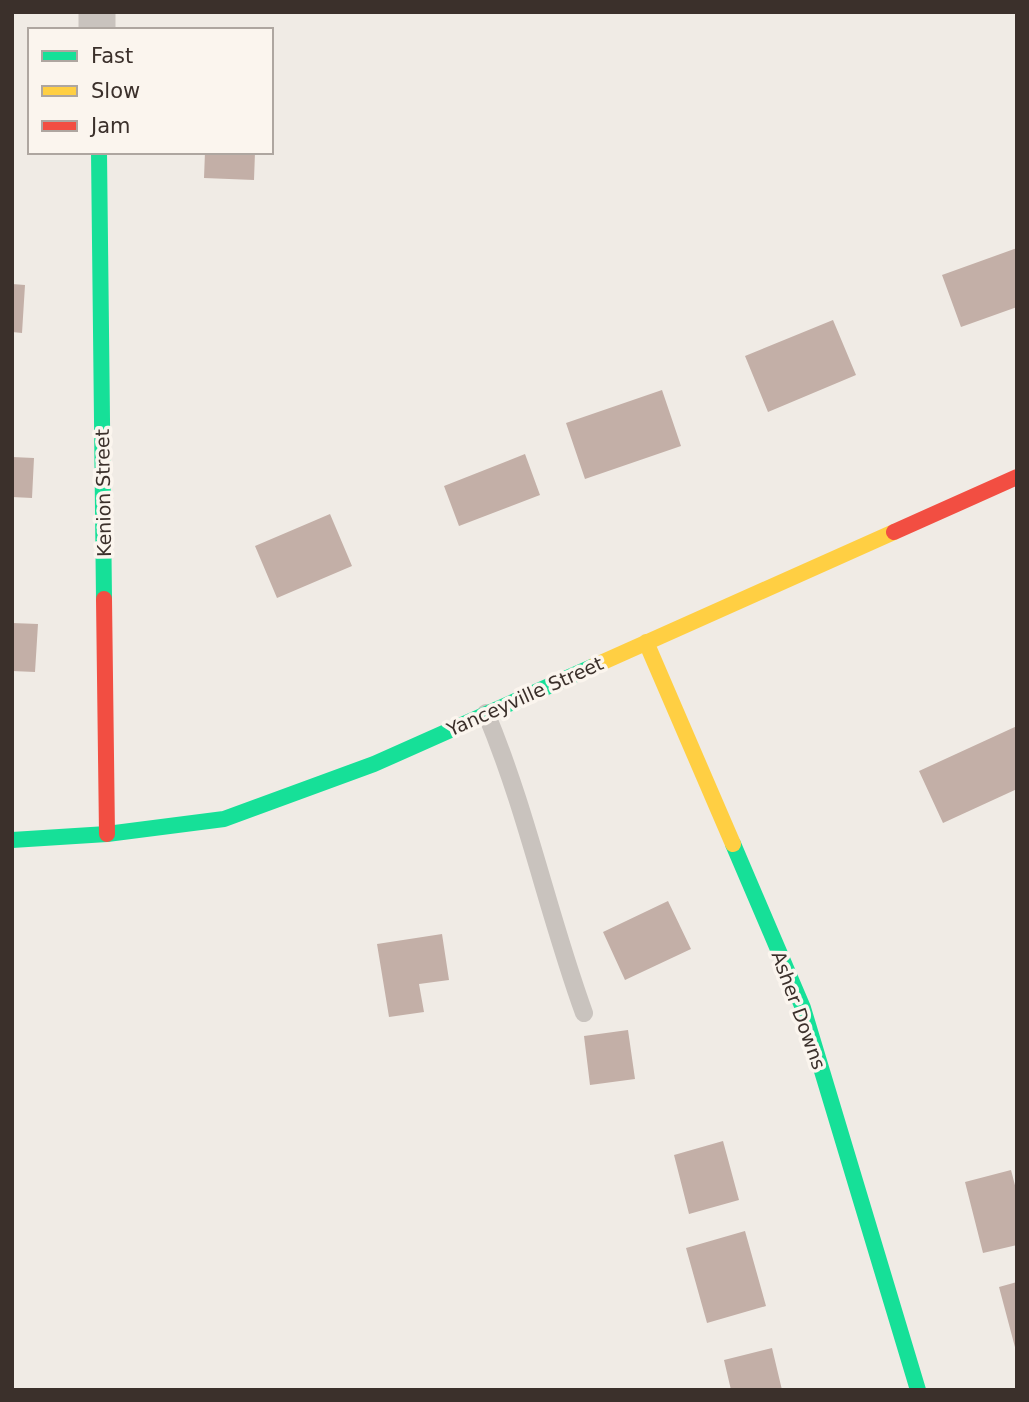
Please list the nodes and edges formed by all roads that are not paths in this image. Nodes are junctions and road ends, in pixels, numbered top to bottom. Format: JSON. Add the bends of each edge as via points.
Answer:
{"nodes":[{"id":1,"x":99,"y":154,"type":"edge"},
{"id":2,"x":1017,"y":477,"type":"edge"},
{"id":3,"x":646,"y":642,"type":"junction"},
{"id":4,"x":486,"y":713,"type":"junction"},
{"id":5,"x":107,"y":834,"type":"junction"},
{"id":6,"x":12,"y":840,"type":"edge"},
{"id":7,"x":584,"y":1013,"type":"dead end"},
{"id":8,"x":918,"y":1390,"type":"edge"}],
"edges":[{"from":1,"to":5,"type":"street","name":"Kenion Street"},
{"from":2,"to":3,"type":"street","name":"Yanceyville Street"},
{"from":3,"to":4,"type":"street","name":"Yanceyville Street"},
{"from":3,"to":8,"type":"street","name":"Asher Downs","via":[[803,1008]]},
{"from":4,"to":5,"type":"street","name":"Yanceyville Street","via":[[374,764],[224,819]]},
{"from":4,"to":7,"type":"lane","via":[[519,797]]},
{"from":5,"to":6,"type":"street","name":"Yanceyville Street"}]}
